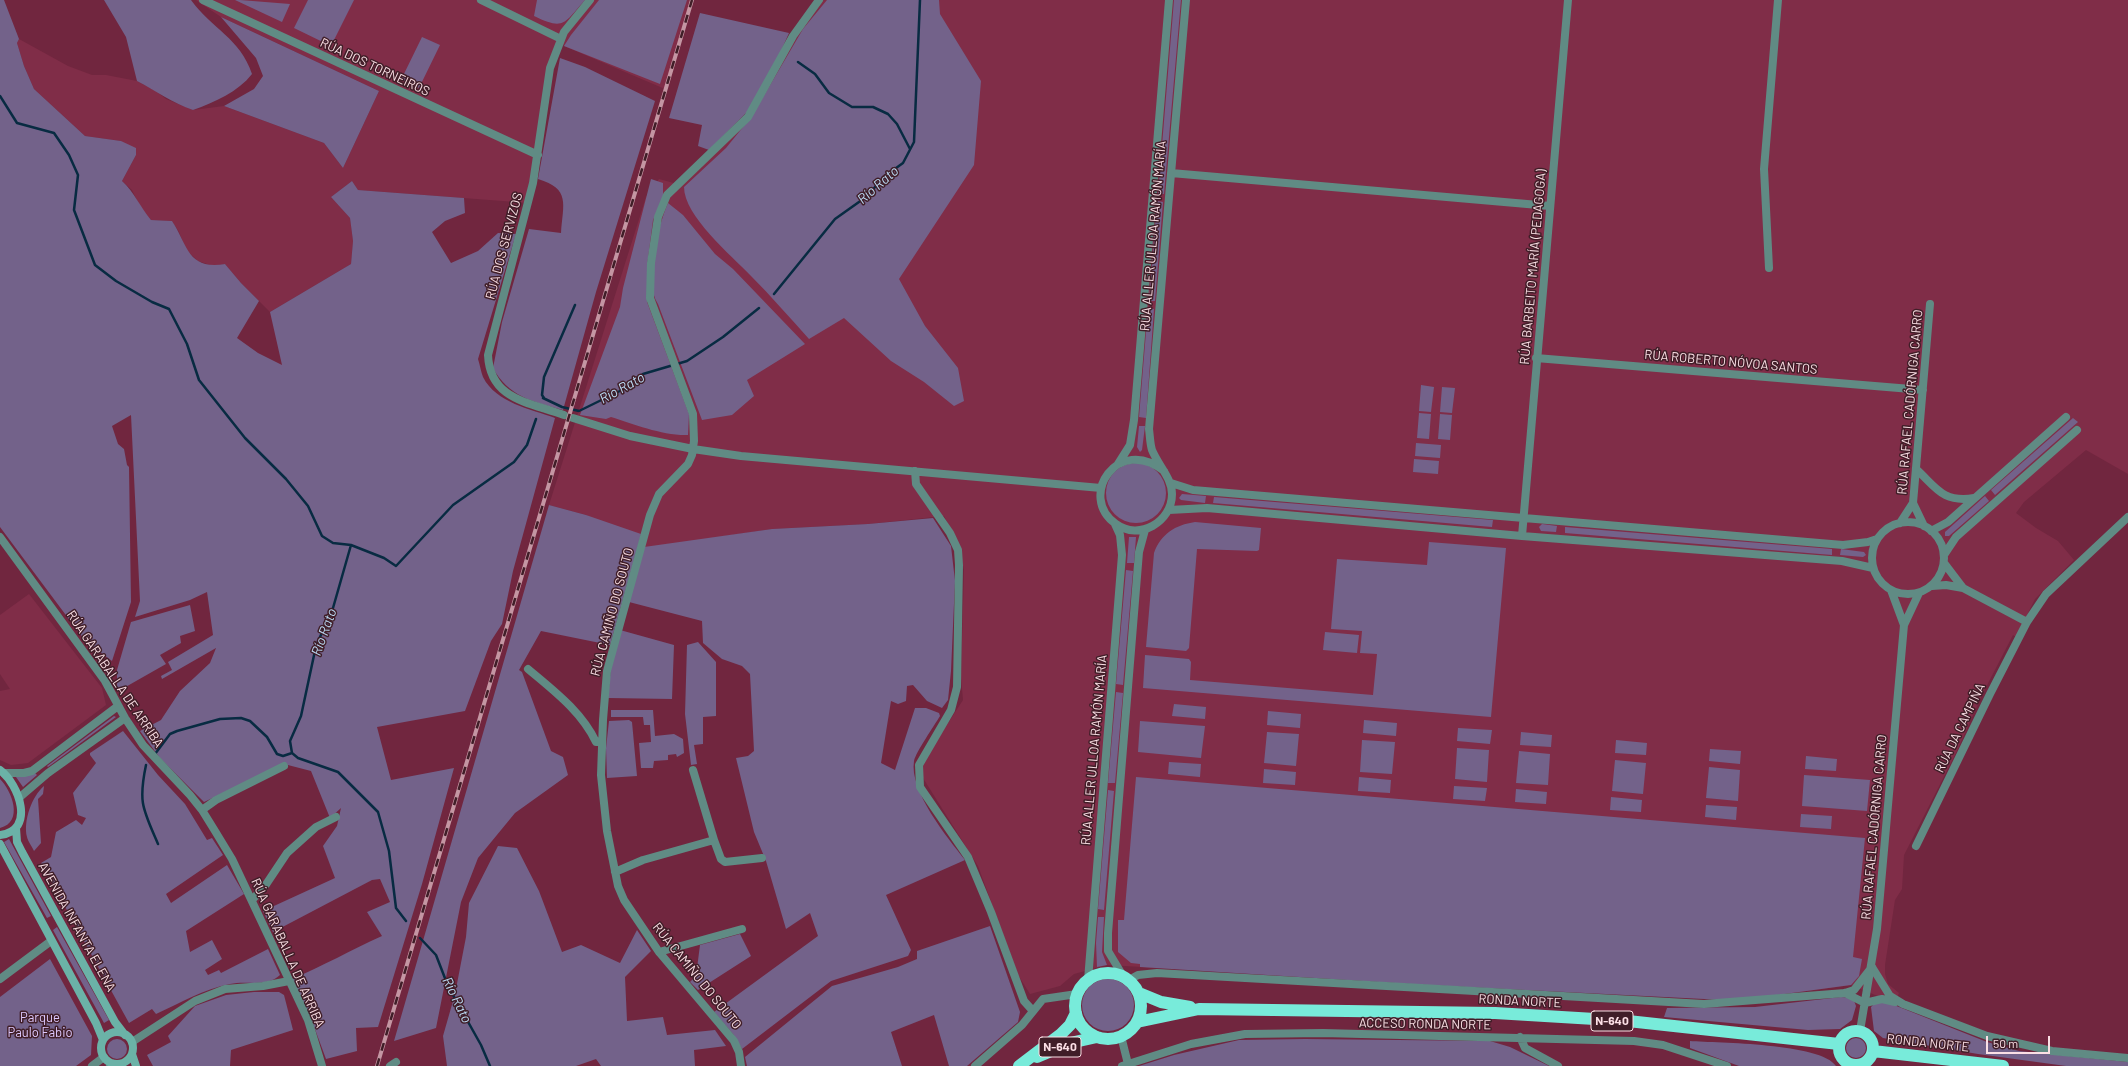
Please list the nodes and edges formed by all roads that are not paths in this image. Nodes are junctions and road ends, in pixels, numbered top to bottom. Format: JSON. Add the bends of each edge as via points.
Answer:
{"nodes":[{"id":1,"x":203,"y":0,"type":"edge"},
{"id":2,"x":481,"y":0,"type":"edge"},
{"id":3,"x":590,"y":0,"type":"edge"},
{"id":4,"x":819,"y":0,"type":"edge"},
{"id":5,"x":1169,"y":0,"type":"edge"},
{"id":6,"x":1186,"y":0,"type":"edge"},
{"id":7,"x":1568,"y":0,"type":"edge"},
{"id":8,"x":1778,"y":0,"type":"edge"},
{"id":9,"x":561,"y":39,"type":"junction"},
{"id":10,"x":538,"y":155,"type":"junction"},
{"id":11,"x":1171,"y":173,"type":"junction"},
{"id":12,"x":1550,"y":206,"type":"junction"},
{"id":13,"x":1769,"y":268,"type":"dead end"},
{"id":14,"x":1930,"y":304,"type":"dead end"},
{"id":15,"x":1536,"y":358,"type":"junction"},
{"id":16,"x":1923,"y":390,"type":"junction"},
{"id":17,"x":564,"y":415,"type":"dead end"},
{"id":18,"x":2066,"y":417,"type":"dead end"},
{"id":19,"x":573,"y":418,"type":"dead end"},
{"id":20,"x":2077,"y":430,"type":"dead end"},
{"id":21,"x":693,"y":449,"type":"junction"},
{"id":22,"x":1118,"y":464,"type":"junction"},
{"id":23,"x":1916,"y":468,"type":"junction"},
{"id":24,"x":915,"y":471,"type":"junction"},
{"id":25,"x":1164,"y":471,"type":"junction"},
{"id":26,"x":1171,"y":483,"type":"junction"},
{"id":27,"x":1101,"y":488,"type":"junction"},
{"id":28,"x":1974,"y":498,"type":"junction"},
{"id":29,"x":1913,"y":502,"type":"junction"},
{"id":30,"x":1169,"y":510,"type":"junction"},
{"id":31,"x":1523,"y":517,"type":"junction"},
{"id":32,"x":2128,"y":517,"type":"edge"},
{"id":33,"x":1900,"y":523,"type":"junction"},
{"id":34,"x":1115,"y":524,"type":"junction"},
{"id":35,"x":1927,"y":528,"type":"junction"},
{"id":36,"x":1145,"y":530,"type":"junction"},
{"id":37,"x":1522,"y":536,"type":"junction"},
{"id":38,"x":0,"y":537,"type":"edge"},
{"id":39,"x":1877,"y":539,"type":"junction"},
{"id":40,"x":1944,"y":559,"type":"junction"},
{"id":41,"x":1873,"y":568,"type":"junction"},
{"id":42,"x":1932,"y":586,"type":"junction"},
{"id":43,"x":1963,"y":588,"type":"junction"},
{"id":44,"x":1891,"y":590,"type":"junction"},
{"id":45,"x":1920,"y":593,"type":"junction"},
{"id":46,"x":2027,"y":622,"type":"junction"},
{"id":47,"x":1904,"y":625,"type":"junction"},
{"id":48,"x":528,"y":669,"type":"dead end"},
{"id":49,"x":118,"y":706,"type":"junction"},
{"id":50,"x":125,"y":718,"type":"junction"},
{"id":51,"x":602,"y":742,"type":"junction"},
{"id":52,"x":284,"y":766,"type":"dead end"},
{"id":53,"x":693,"y":770,"type":"dead end"},
{"id":54,"x":2,"y":771,"type":"edge"},
{"id":55,"x":20,"y":797,"type":"junction"},
{"id":56,"x":202,"y":810,"type":"junction"},
{"id":57,"x":336,"y":817,"type":"dead end"},
{"id":58,"x":16,"y":828,"type":"junction"},
{"id":59,"x":0,"y":834,"type":"edge"},
{"id":60,"x":714,"y":840,"type":"junction"},
{"id":61,"x":0,"y":844,"type":"edge"},
{"id":62,"x":1916,"y":846,"type":"dead end"},
{"id":63,"x":3,"y":857,"type":"edge"},
{"id":64,"x":762,"y":858,"type":"dead end"},
{"id":65,"x":615,"y":872,"type":"junction"},
{"id":66,"x":252,"y":900,"type":"junction"},
{"id":67,"x":742,"y":929,"type":"dead end"},
{"id":68,"x":51,"y":940,"type":"junction"},
{"id":69,"x":659,"y":952,"type":"junction"},
{"id":70,"x":1872,"y":967,"type":"junction"},
{"id":71,"x":1126,"y":978,"type":"junction"},
{"id":72,"x":0,"y":979,"type":"edge"},
{"id":73,"x":1088,"y":980,"type":"junction"},
{"id":74,"x":289,"y":981,"type":"junction"},
{"id":75,"x":1139,"y":993,"type":"junction"},
{"id":76,"x":1845,"y":993,"type":"junction"},
{"id":77,"x":1077,"y":994,"type":"junction"},
{"id":78,"x":1865,"y":1003,"type":"junction"},
{"id":79,"x":1903,"y":1004,"type":"junction"},
{"id":80,"x":1199,"y":1009,"type":"junction"},
{"id":81,"x":1033,"y":1011,"type":"junction"},
{"id":82,"x":1076,"y":1013,"type":"junction"},
{"id":83,"x":1137,"y":1022,"type":"junction"},
{"id":84,"x":1860,"y":1031,"type":"junction"},
{"id":85,"x":125,"y":1035,"type":"junction"},
{"id":86,"x":1121,"y":1036,"type":"junction"},
{"id":87,"x":1097,"y":1037,"type":"junction"},
{"id":88,"x":1520,"y":1038,"type":"junction"},
{"id":89,"x":103,"y":1040,"type":"junction"},
{"id":90,"x":132,"y":1042,"type":"junction"},
{"id":91,"x":1839,"y":1044,"type":"junction"},
{"id":92,"x":1873,"y":1051,"type":"junction"},
{"id":93,"x":132,"y":1054,"type":"junction"},
{"id":94,"x":104,"y":1057,"type":"junction"},
{"id":95,"x":2128,"y":1058,"type":"edge"},
{"id":96,"x":1022,"y":1064,"type":"edge"},
{"id":97,"x":115,"y":1065,"type":"edge"},
{"id":98,"x":1125,"y":1065,"type":"edge"},
{"id":99,"x":1852,"y":1065,"type":"edge"},
{"id":100,"x":92,"y":1066,"type":"edge"},
{"id":101,"x":136,"y":1066,"type":"edge"},
{"id":102,"x":322,"y":1066,"type":"edge"},
{"id":103,"x":741,"y":1066,"type":"edge"},
{"id":104,"x":975,"y":1066,"type":"edge"},
{"id":105,"x":1558,"y":1066,"type":"edge"},
{"id":106,"x":1727,"y":1066,"type":"edge"},
{"id":107,"x":2003,"y":1066,"type":"edge"}],
"edges":[{"from":1,"to":10,"type":"street","name":"RÚA DOS TORNEIROS"},
{"from":2,"to":9,"type":"street"},
{"from":3,"to":9,"type":"street","name":"RÚA DOS SERVIZOS"},
{"from":4,"to":21,"type":"street","via":[[793,36],[748,117],[667,195],[658,217],[651,263],[650,298],[693,414]]},
{"from":5,"to":22,"type":"street","name":"RÚA ALLER ULLOA RAMÓN MARÍA","via":[[1134,420],[1130,445]]},
{"from":6,"to":11,"type":"street","name":"RÚA ALLER ULLOA RAMÓN MARÍA"},
{"from":7,"to":12,"type":"street","name":"RÚA BARBEITO MARÍA (PEDAGOGA)"},
{"from":8,"to":13,"type":"street","via":[[1764,170]]},
{"from":9,"to":10,"type":"street","name":"RÚA DOS SERVIZOS","via":[[550,68]]},
{"from":10,"to":17,"type":"street","name":"RÚA DOS SERVIZOS","via":[[529,203],[492,337],[488,355],[489,367],[498,387],[510,396]]},
{"from":11,"to":12,"type":"street"},
{"from":11,"to":25,"type":"street","name":"RÚA ALLER ULLOA RAMÓN MARÍA","via":[[1149,430],[1152,450]]},
{"from":12,"to":15,"type":"street","name":"RÚA BARBEITO MARÍA (PEDAGOGA)"},
{"from":14,"to":16,"type":"street","name":"RÚA RAFAEL CADÓRNIGA CARRO"},
{"from":15,"to":16,"type":"street","name":"RÚA ROBERTO NÓVOA SANTOS"},
{"from":15,"to":31,"type":"street","name":"RÚA BARBEITO MARÍA (PEDAGOGA)"},
{"from":16,"to":23,"type":"street","name":"RÚA RAFAEL CADÓRNIGA CARRO"},
{"from":18,"to":28,"type":"street"},
{"from":19,"to":21,"type":"street","via":[[630,436]]},
{"from":20,"to":40,"type":"street","via":[[1956,537]]},
{"from":21,"to":24,"type":"street","via":[[741,456]]},
{"from":21,"to":51,"type":"street","name":"RÚA CAMIÑO DO SOUTO","via":[[688,464],[659,494],[650,515],[607,672]]},
{"from":22,"to":25,"type":"street","name":"RÚA ALLER ULLOA RAMÓN MARÍA","via":[[1130,459],[1142,459],[1154,463]]},
{"from":22,"to":27,"type":"street","name":"RÚA ALLER ULLOA RAMÓN MARÍA","via":[[1107,474]]},
{"from":23,"to":28,"type":"street","via":[[1942,495],[1965,500]]},
{"from":23,"to":29,"type":"street","name":"RÚA RAFAEL CADÓRNIGA CARRO"},
{"from":24,"to":27,"type":"street"},
{"from":24,"to":81,"type":"street","via":[[916,484],[953,539],[958,550],[959,565],[957,687],[951,710],[919,765],[920,787],[968,857],[1024,1001]]},
{"from":25,"to":26,"type":"street","name":"RÚA ALLER ULLOA RAMÓN MARÍA"},
{"from":26,"to":30,"type":"street","via":[[1172,497]]},
{"from":26,"to":31,"type":"street","via":[[1193,490]]},
{"from":27,"to":34,"type":"street","name":"RÚA ALLER ULLOA RAMÓN MARÍA","via":[[1102,506]]},
{"from":28,"to":35,"type":"street","via":[[1948,522]]},
{"from":29,"to":33,"type":"street","name":"RÚA RAFAEL CADÓRNIGA CARRO"},
{"from":29,"to":35,"type":"street","name":"RÚA RAFAEL CADÓRNIGA CARRO"},
{"from":30,"to":36,"type":"street","via":[[1155,525]]},
{"from":30,"to":37,"type":"street","via":[[1207,508]]},
{"from":31,"to":37,"type":"street","name":"RÚA BARBEITO MARÍA (PEDAGOGA)"},
{"from":31,"to":39,"type":"street","via":[[1843,545]]},
{"from":32,"to":46,"type":"street","name":"RÚA DA CAMPIÑA","via":[[2046,594]]},
{"from":33,"to":35,"type":"street","via":[[1913,523]]},
{"from":33,"to":39,"type":"street","via":[[1891,526]]},
{"from":34,"to":36,"type":"street","via":[[1130,530]]},
{"from":34,"to":73,"type":"street","name":"RÚA ALLER ULLOA RAMÓN MARÍA","via":[[1120,534],[1122,555]]},
{"from":35,"to":40,"type":"street","via":[[1940,542]]},
{"from":36,"to":71,"type":"street","via":[[1139,552],[1108,933],[1108,951]]},
{"from":37,"to":41,"type":"street","via":[[1842,561]]},
{"from":38,"to":49,"type":"street","name":"RÚA GARABALLA DE ARRIBA","via":[[105,681]]},
{"from":39,"to":41,"type":"street","via":[[1872,556]]},
{"from":40,"to":42,"type":"street","via":[[1941,573]]},
{"from":40,"to":43,"type":"street"},
{"from":41,"to":44,"type":"street","via":[[1883,584]]},
{"from":42,"to":43,"type":"street"},
{"from":42,"to":45,"type":"street"},
{"from":43,"to":46,"type":"street"},
{"from":44,"to":45,"type":"street","via":[[1905,594]]},
{"from":44,"to":47,"type":"street","name":"RÚA RAFAEL CADÓRNIGA CARRO"},
{"from":45,"to":47,"type":"street","name":"RÚA RAFAEL CADÓRNIGA CARRO"},
{"from":46,"to":62,"type":"street","name":"RÚA DA CAMPIÑA"},
{"from":47,"to":70,"type":"street","name":"RÚA RAFAEL CADÓRNIGA CARRO","via":[[1882,883]]},
{"from":48,"to":51,"type":"street","via":[[562,697],[582,719],[596,742]]},
{"from":49,"to":50,"type":"street","name":"RÚA GARABALLA DE ARRIBA"},
{"from":49,"to":54,"type":"street","via":[[32,770]]},
{"from":50,"to":55,"type":"street","via":[[48,773]]},
{"from":50,"to":56,"type":"street","name":"RÚA GARABALLA DE ARRIBA","via":[[143,745]]},
{"from":51,"to":65,"type":"street","name":"RÚA CAMIÑO DO SOUTO","via":[[602,785]]},
{"from":52,"to":56,"type":"street","via":[[216,800]]},
{"from":53,"to":60,"type":"street"},
{"from":54,"to":55,"type":"street"},
{"from":55,"to":58,"type":"street","via":[[21,815]]},
{"from":56,"to":66,"type":"street","name":"RÚA GARABALLA DE ARRIBA","via":[[232,859]]},
{"from":57,"to":66,"type":"street","via":[[316,827],[287,853],[265,886]]},
{"from":58,"to":59,"type":"street","via":[[6,834]]},
{"from":58,"to":85,"type":"street","name":"AVENIDA INFANTA ELENA","via":[[17,842],[22,852],[115,1022]]},
{"from":60,"to":64,"type":"street","via":[[721,859],[725,862]]},
{"from":60,"to":65,"type":"street","via":[[643,860]]},
{"from":61,"to":63,"type":"street"},
{"from":63,"to":68,"type":"street"},
{"from":65,"to":69,"type":"street","name":"RÚA CAMIÑO DO SOUTO","via":[[624,900]]},
{"from":66,"to":74,"type":"street","name":"RÚA GARABALLA DE ARRIBA"},
{"from":67,"to":69,"type":"street"},
{"from":68,"to":72,"type":"street"},
{"from":68,"to":89,"type":"street"},
{"from":69,"to":103,"type":"street","name":"RÚA CAMIÑO DO SOUTO","via":[[734,1041]]},
{"from":70,"to":76,"type":"street","via":[[1854,990]]},
{"from":70,"to":78,"type":"street","name":"RÚA RAFAEL CADÓRNIGA CARRO"},
{"from":70,"to":79,"type":"street","via":[[1890,996]]},
{"from":71,"to":73,"type":"highway","via":[[1105,973]]},
{"from":71,"to":75,"type":"highway"},
{"from":71,"to":76,"type":"street","via":[[1157,973],[1704,1004]]},
{"from":73,"to":77,"type":"highway"},
{"from":74,"to":90,"type":"street","via":[[225,989],[195,1001]]},
{"from":74,"to":102,"type":"street","name":"RÚA GARABALLA DE ARRIBA","via":[[308,1020]]},
{"from":75,"to":80,"type":"highway","name":"RONDA NORTE","number":"N-640","via":[[1161,1002]]},
{"from":75,"to":83,"type":"highway","via":[[1141,1008]]},
{"from":76,"to":78,"type":"street"},
{"from":77,"to":81,"type":"street","via":[[1043,1000]]},
{"from":77,"to":82,"type":"highway","number":"N-640"},
{"from":78,"to":79,"type":"street","via":[[1882,999]]},
{"from":78,"to":84,"type":"street","name":"RÚA RAFAEL CADÓRNIGA CARRO"},
{"from":79,"to":95,"type":"street","via":[[1987,1036],[2020,1045],[2052,1051]]},
{"from":80,"to":83,"type":"highway","name":"RONDA NORTE","number":"N-640"},
{"from":80,"to":91,"type":"highway","name":"RONDA NORTE","number":"N-640","via":[[1495,1013],[1628,1022]]},
{"from":81,"to":104,"type":"street","via":[[1018,1029]]},
{"from":82,"to":87,"type":"highway","number":"N-640","via":[[1080,1023]]},
{"from":82,"to":96,"type":"highway","number":"N-640","via":[[1070,1025],[1061,1034]]},
{"from":83,"to":86,"type":"highway","name":"RONDA NORTE","number":"N-640"},
{"from":84,"to":91,"type":"highway","via":[[1845,1035]]},
{"from":84,"to":92,"type":"highway","name":"RONDA NORTE","via":[[1872,1040]]},
{"from":85,"to":89,"type":"street","via":[[110,1034]]},
{"from":85,"to":90,"type":"street"},
{"from":86,"to":87,"type":"highway","number":"N-640","via":[[1109,1039]]},
{"from":86,"to":98,"type":"street"},
{"from":87,"to":96,"type":"highway","number":"N-640","via":[[1070,1043]]},
{"from":88,"to":98,"type":"street","name":"ACCESO RONDA NORTE","via":[[1245,1034],[1191,1044]]},
{"from":88,"to":105,"type":"street","via":[[1524,1048]]},
{"from":88,"to":106,"type":"street","name":"ACCESO RONDA NORTE","via":[[1634,1041],[1663,1045]]},
{"from":89,"to":94,"type":"street","via":[[101,1049]]},
{"from":90,"to":93,"type":"street"},
{"from":91,"to":99,"type":"highway","name":"RONDA NORTE","via":[[1840,1055]]},
{"from":92,"to":99,"type":"highway","name":"RONDA NORTE","via":[[1868,1060]]},
{"from":92,"to":107,"type":"highway","name":"RONDA NORTE"},
{"from":93,"to":97,"type":"street","via":[[126,1061]]},
{"from":93,"to":101,"type":"street"},
{"from":94,"to":97,"type":"street"},
{"from":94,"to":100,"type":"street"}]}
